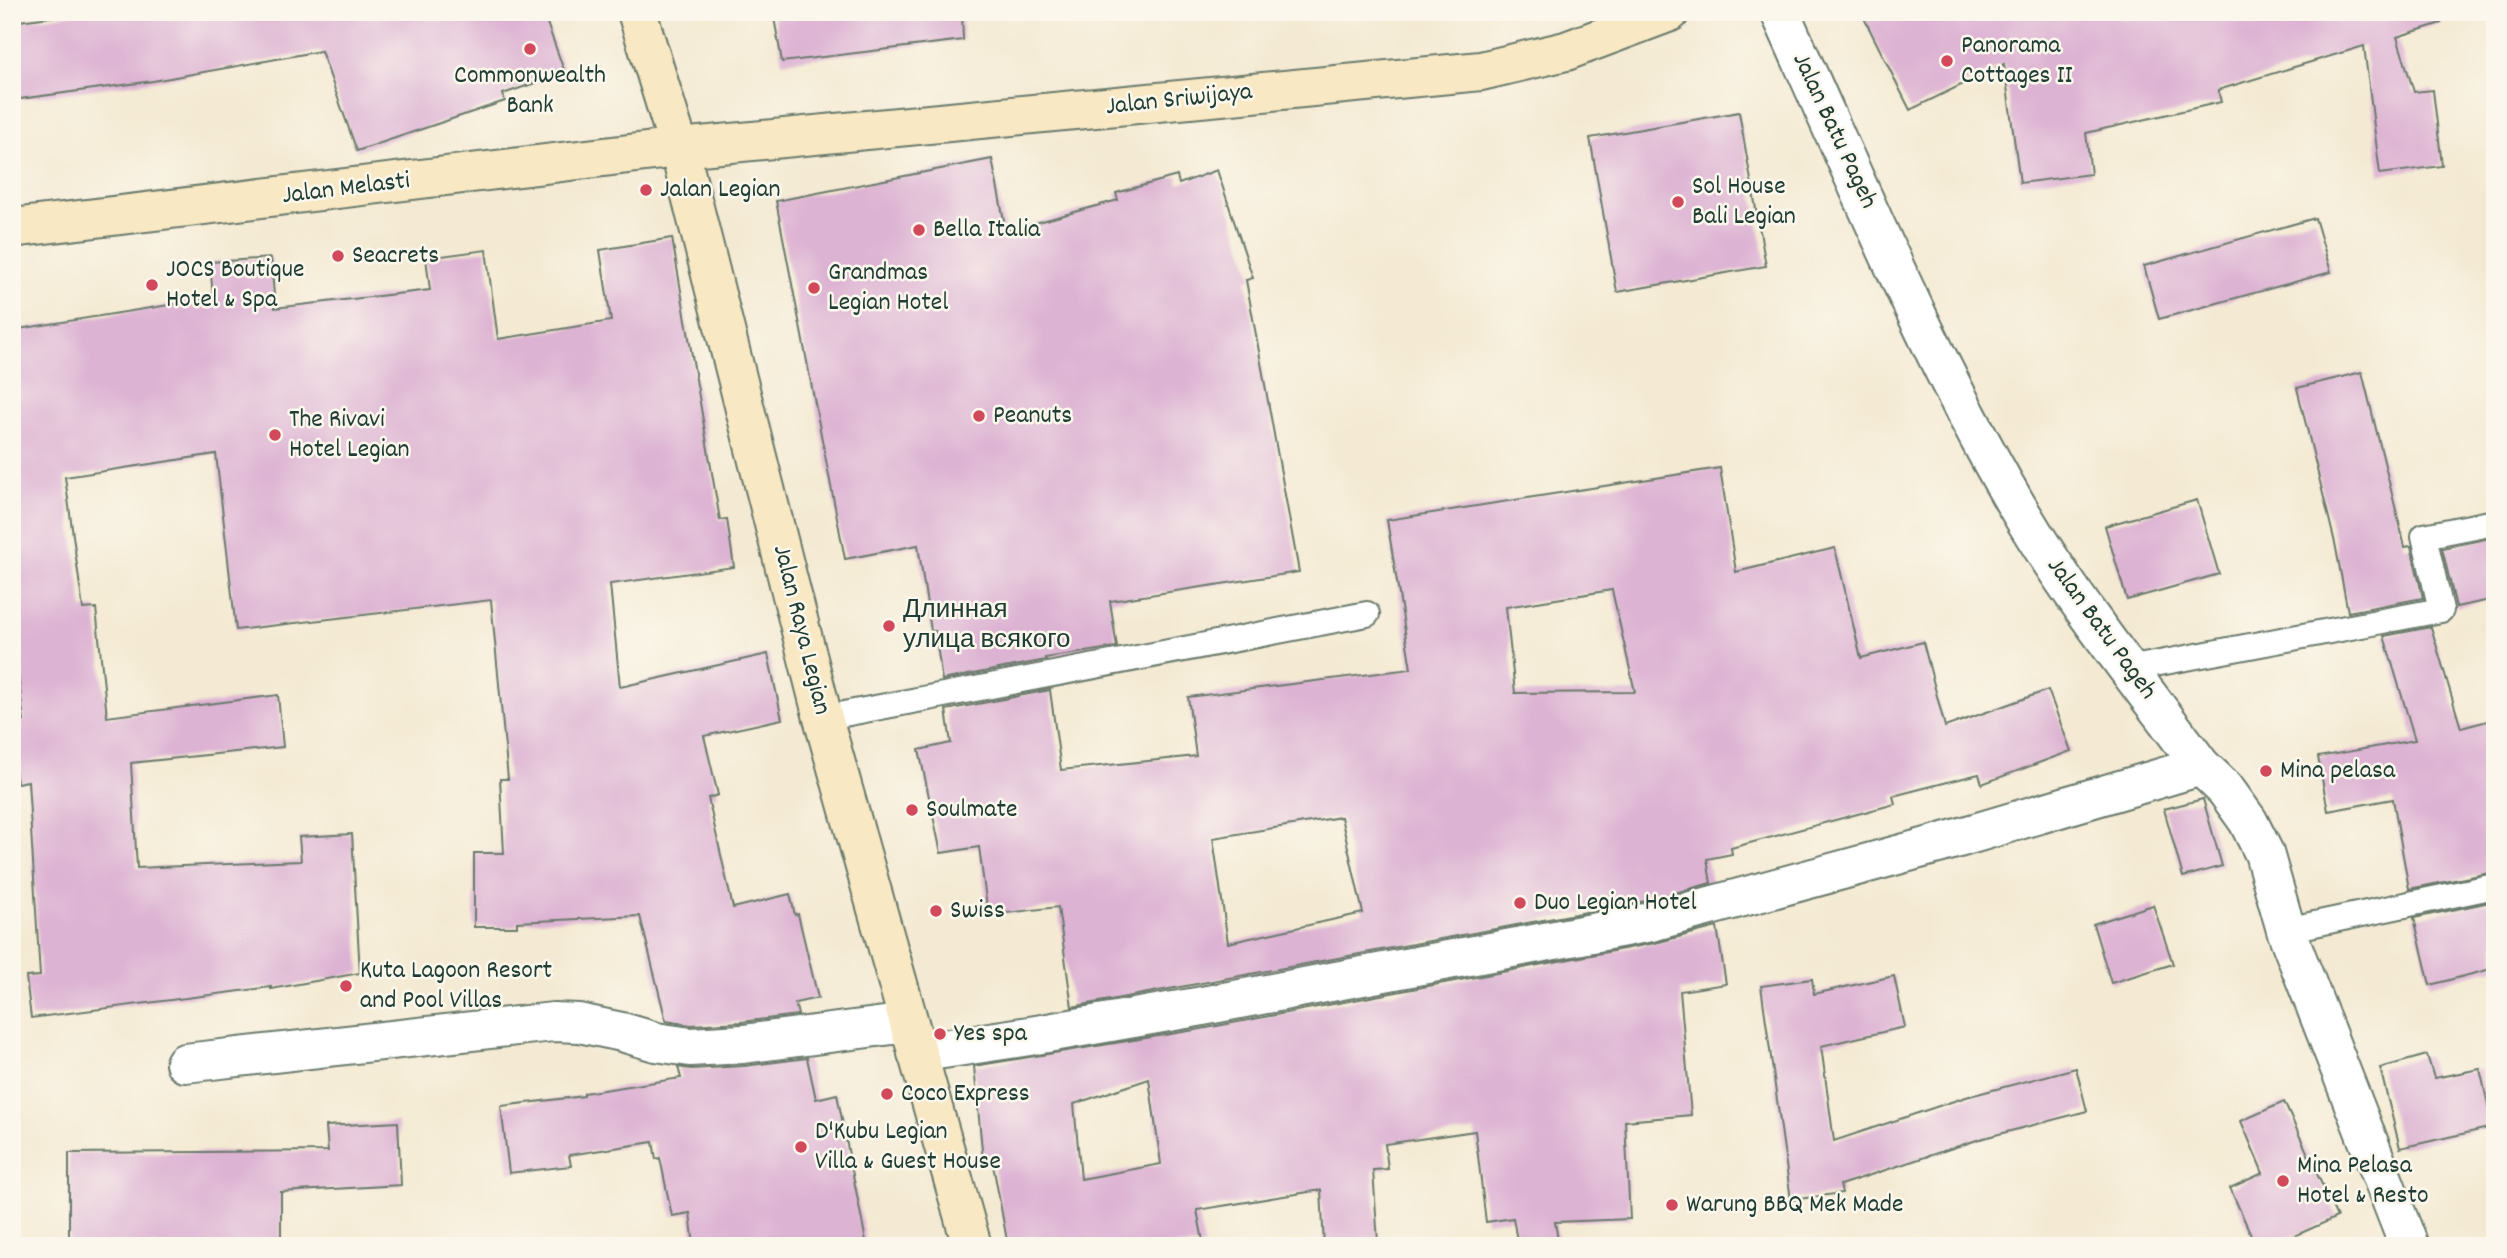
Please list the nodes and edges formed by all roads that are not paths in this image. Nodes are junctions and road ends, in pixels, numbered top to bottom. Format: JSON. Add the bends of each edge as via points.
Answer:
{"nodes":[{"id":1,"x":637,"y":12,"type":"edge"},
{"id":2,"x":1670,"y":12,"type":"edge"},
{"id":3,"x":1780,"y":12,"type":"edge"},
{"id":4,"x":679,"y":148,"type":"junction"},
{"id":5,"x":12,"y":228,"type":"edge"},
{"id":6,"x":2495,"y":522,"type":"edge"},
{"id":7,"x":1367,"y":614,"type":"dead end"},
{"id":8,"x":2128,"y":668,"type":"junction"},
{"id":9,"x":823,"y":718,"type":"junction"},
{"id":10,"x":2201,"y":766,"type":"junction"},
{"id":11,"x":2495,"y":886,"type":"edge"},
{"id":12,"x":2286,"y":930,"type":"junction"},
{"id":13,"x":912,"y":1038,"type":"junction"},
{"id":14,"x":185,"y":1063,"type":"dead end"},
{"id":15,"x":972,"y":1246,"type":"edge"},
{"id":16,"x":2409,"y":1246,"type":"edge"}],
"edges":[{"from":1,"to":4,"type":"main road","name":"Jalan Raya Legian"},
{"from":2,"to":4,"type":"main road","name":"Jalan Sriwijaya","via":[[1566,51],[1481,71]]},
{"from":3,"to":8,"type":"street","name":"Jalan Batu Pageh","via":[[1943,369],[2015,503],[2072,593]]},
{"from":4,"to":5,"type":"main road","name":"Jalan Melasti"},
{"from":4,"to":9,"type":"main road","name":"Jalan Raya Legian"},
{"from":6,"to":8,"type":"lane","via":[[2424,536],[2441,610]]},
{"from":7,"to":9,"type":"lane"},
{"from":8,"to":10,"type":"street","name":"Jalan Batu Pageh"},
{"from":9,"to":13,"type":"main road","name":"Jalan Raya Legian"},
{"from":10,"to":12,"type":"street","name":"Jalan Batu Pageh","via":[[2249,821],[2264,853]]},
{"from":10,"to":13,"type":"street","via":[[1651,922],[1036,1035]]},
{"from":11,"to":12,"type":"lane"},
{"from":12,"to":16,"type":"street","name":"Jalan Batu Pageh"},
{"from":13,"to":14,"type":"street","via":[[690,1047],[579,1023],[553,1022]]},
{"from":13,"to":15,"type":"main road","name":"Jalan Raya Legian"}]}
